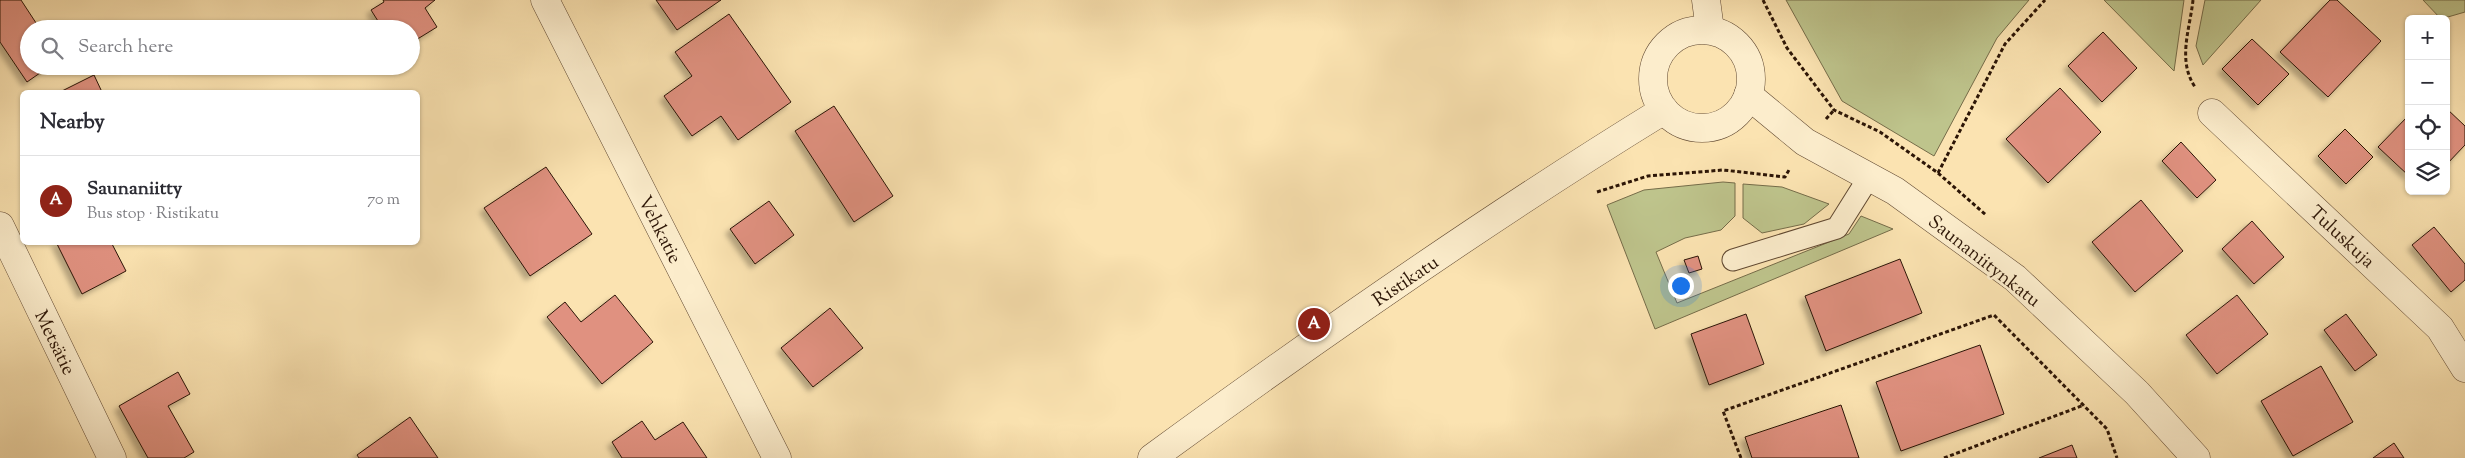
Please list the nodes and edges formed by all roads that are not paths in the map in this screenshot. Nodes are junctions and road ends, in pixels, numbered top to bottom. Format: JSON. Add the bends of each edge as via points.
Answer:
{"nodes":[{"id":1,"x":545,"y":0,"type":"edge"},
{"id":2,"x":1706,"y":0,"type":"edge"},
{"id":3,"x":1710,"y":30,"type":"junction"},
{"id":4,"x":1748,"y":95,"type":"junction"},
{"id":5,"x":1664,"y":110,"type":"junction"},
{"id":6,"x":2212,"y":113,"type":"road end"},
{"id":7,"x":1869,"y":177,"type":"junction"},
{"id":8,"x":0,"y":226,"type":"edge"},
{"id":9,"x":1733,"y":260,"type":"dead end"},
{"id":10,"x":2465,"y":368,"type":"edge"},
{"id":11,"x":112,"y":458,"type":"edge"},
{"id":12,"x":777,"y":458,"type":"edge"},
{"id":13,"x":1152,"y":458,"type":"edge"},
{"id":14,"x":2196,"y":458,"type":"edge"}],
"edges":[{"from":1,"to":12,"type":"street","name":"Vehkatie"},
{"from":2,"to":3,"type":"street"},
{"from":3,"to":4,"type":"street","via":[[1731,40],[1747,58],[1751,76]]},
{"from":3,"to":5,"type":"street","via":[[1685,33],[1670,41],[1659,55],[1653,82]]},
{"from":4,"to":5,"type":"street","via":[[1740,110],[1721,124],[1704,128],[1677,121]]},
{"from":4,"to":7,"type":"street","name":"Saunaniitynkatu","via":[[1805,142]]},
{"from":5,"to":13,"type":"street","name":"Ristikatu","via":[[1562,173],[1290,357]]},
{"from":6,"to":10,"type":"street","name":"Tuluskuja","via":[[2440,328]]},
{"from":7,"to":9,"type":"lane","via":[[1837,228]]},
{"from":7,"to":14,"type":"street","name":"Saunaniitynkatu","via":[[1895,191],[2015,278],[2137,393]]},
{"from":8,"to":11,"type":"street","name":"Metsätie"}]}
